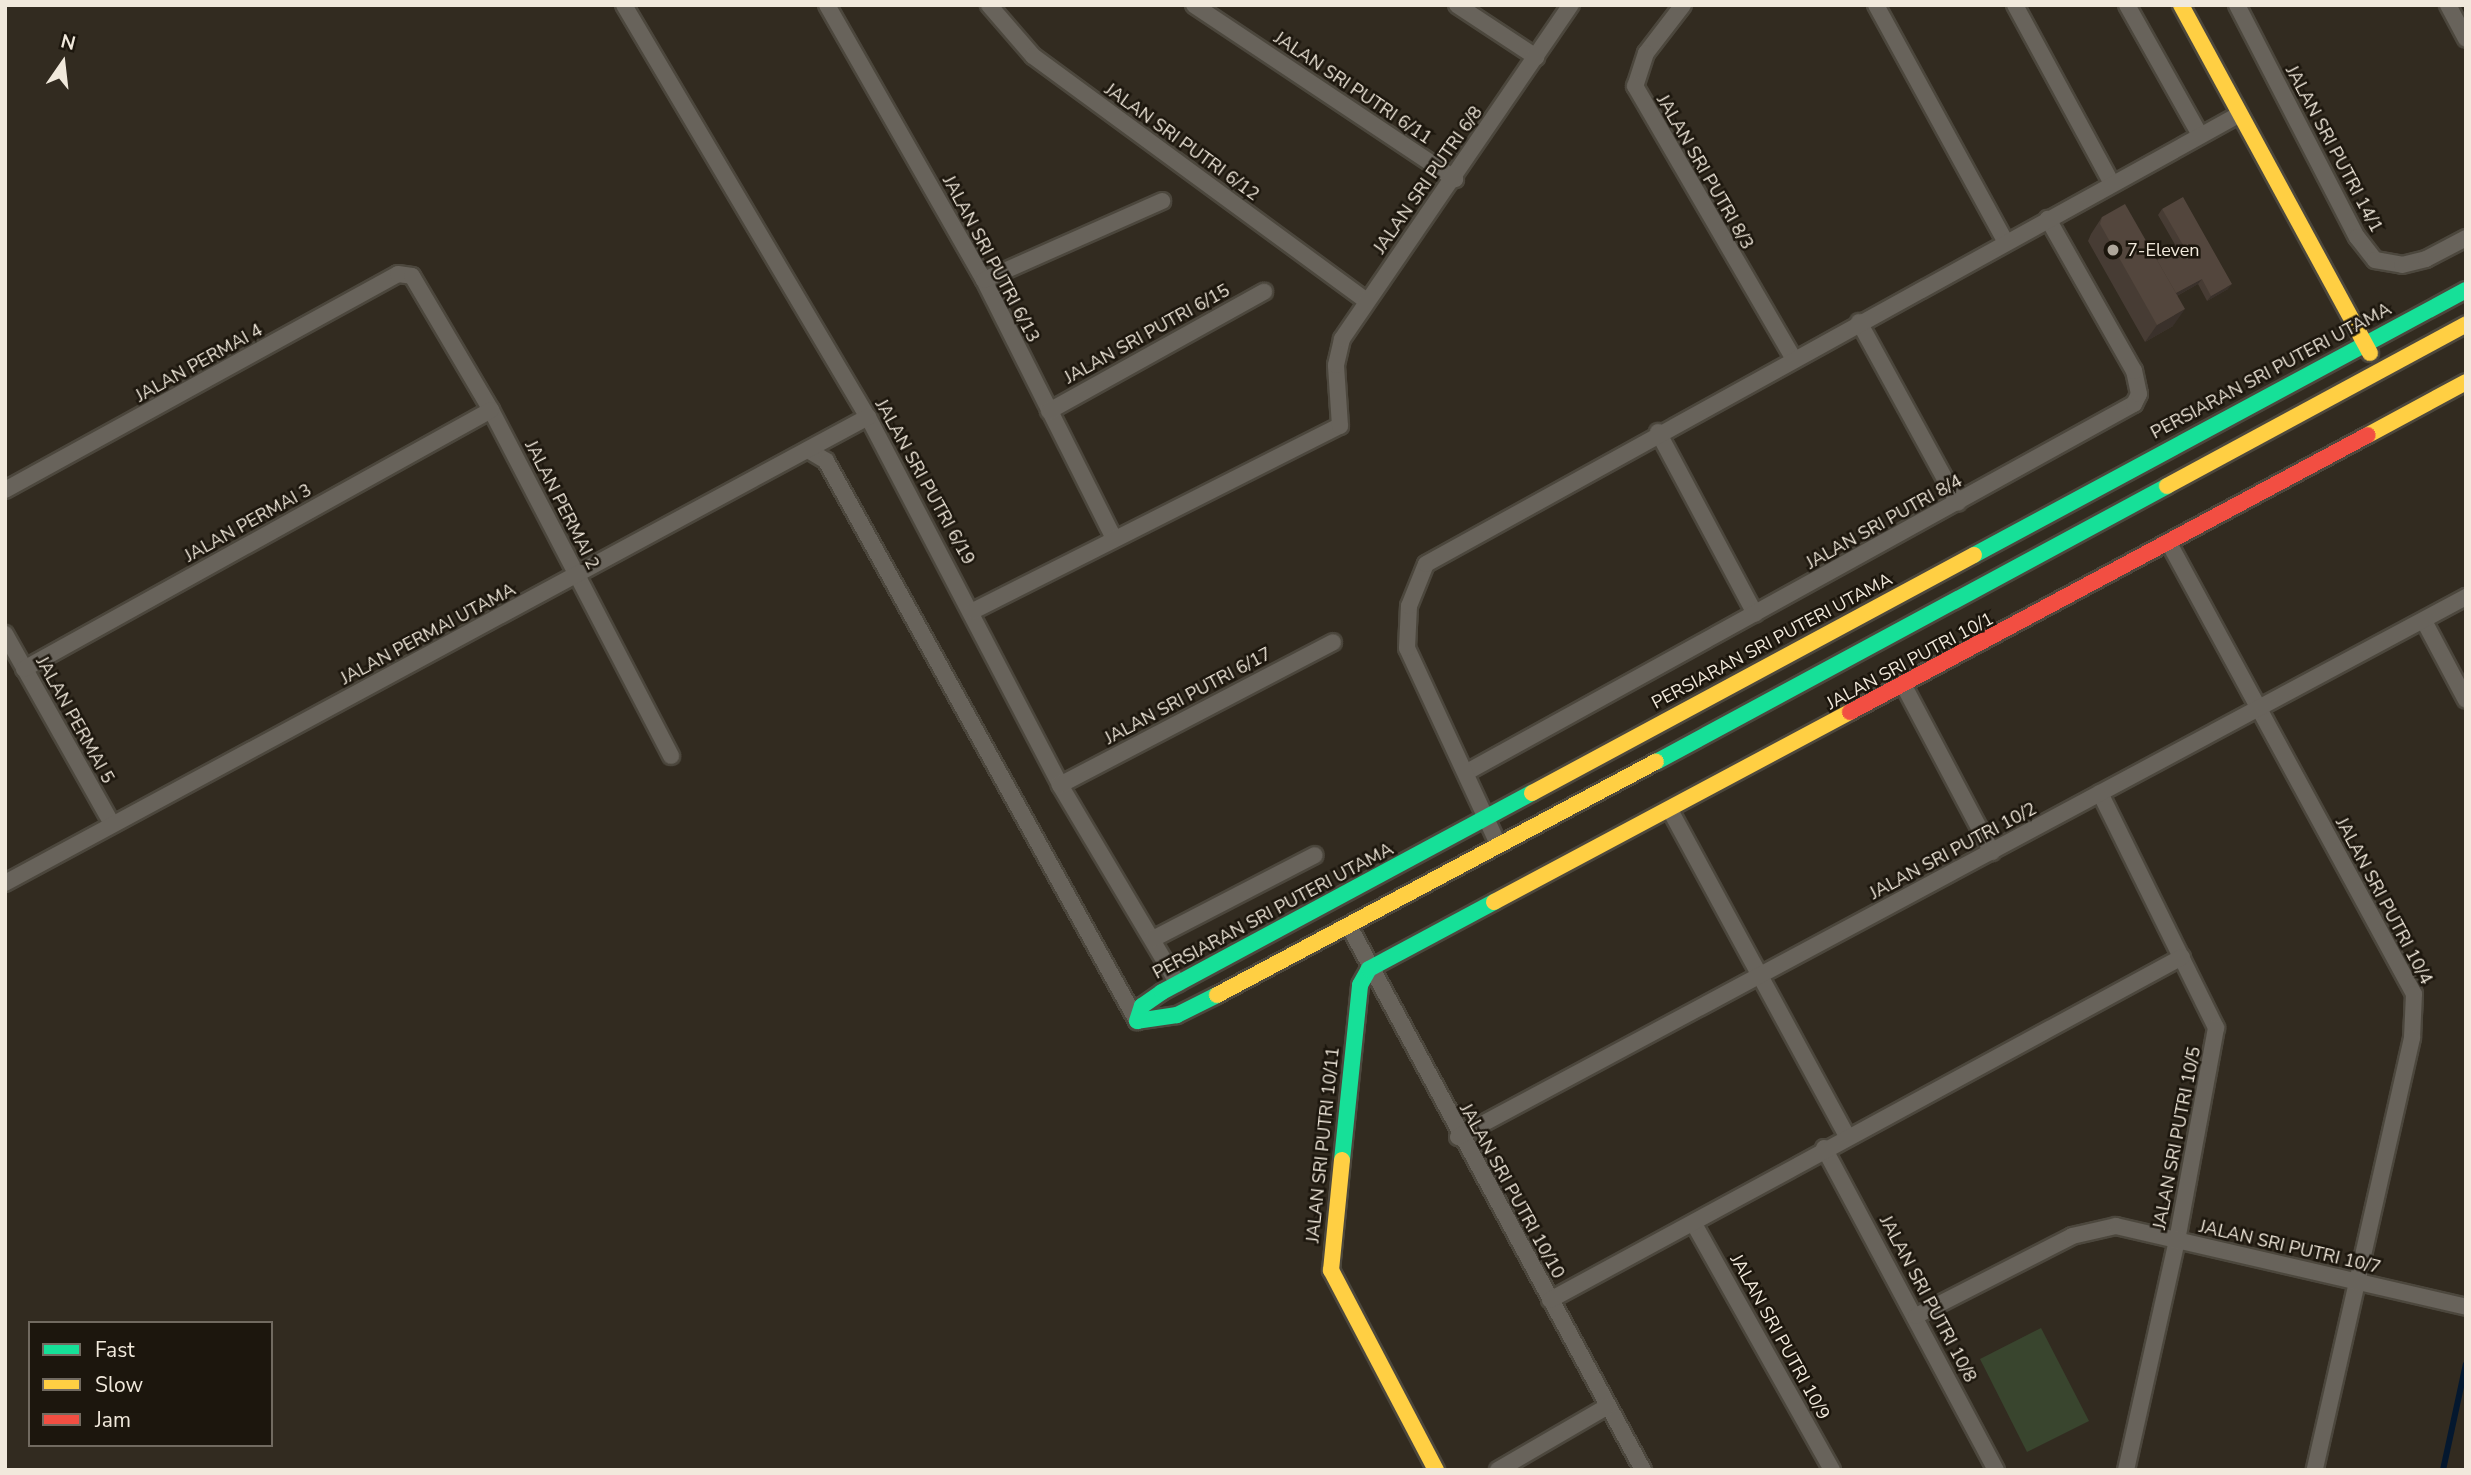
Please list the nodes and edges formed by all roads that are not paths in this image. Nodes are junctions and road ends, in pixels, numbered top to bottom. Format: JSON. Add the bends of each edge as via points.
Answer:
{"nodes":[{"id":1,"x":624,"y":5,"type":"edge"},
{"id":2,"x":827,"y":5,"type":"edge"},
{"id":3,"x":989,"y":5,"type":"edge"},
{"id":4,"x":1194,"y":5,"type":"edge"},
{"id":5,"x":1457,"y":5,"type":"edge"},
{"id":6,"x":1571,"y":5,"type":"edge"},
{"id":7,"x":1683,"y":5,"type":"edge"},
{"id":8,"x":1876,"y":5,"type":"edge"},
{"id":9,"x":2015,"y":5,"type":"edge"},
{"id":10,"x":2127,"y":5,"type":"edge"},
{"id":11,"x":2182,"y":5,"type":"edge"},
{"id":12,"x":2237,"y":5,"type":"edge"},
{"id":13,"x":2448,"y":5,"type":"edge"},
{"id":14,"x":2461,"y":20,"type":"edge"},
{"id":15,"x":2466,"y":39,"type":"edge"},
{"id":16,"x":1536,"y":57,"type":"junction"},
{"id":17,"x":2240,"y":114,"type":"junction"},
{"id":18,"x":2200,"y":135,"type":"junction"},
{"id":19,"x":1455,"y":179,"type":"junction"},
{"id":20,"x":2112,"y":184,"type":"junction"},
{"id":21,"x":1162,"y":201,"type":"dead end"},
{"id":22,"x":2048,"y":219,"type":"junction"},
{"id":23,"x":2466,"y":238,"type":"edge"},
{"id":24,"x":2006,"y":242,"type":"junction"},
{"id":25,"x":412,"y":276,"type":"joint"},
{"id":26,"x":984,"y":280,"type":"junction"},
{"id":27,"x":2466,"y":290,"type":"edge"},
{"id":28,"x":1264,"y":292,"type":"dead end"},
{"id":29,"x":1364,"y":299,"type":"junction"},
{"id":30,"x":1859,"y":322,"type":"junction"},
{"id":31,"x":2466,"y":324,"type":"edge"},
{"id":32,"x":2364,"y":342,"type":"junction"},
{"id":33,"x":1793,"y":358,"type":"junction"},
{"id":34,"x":2378,"y":369,"type":"junction"},
{"id":35,"x":2466,"y":382,"type":"edge"},
{"id":36,"x":491,"y":410,"type":"junction"},
{"id":37,"x":1049,"y":411,"type":"junction"},
{"id":38,"x":868,"y":417,"type":"junction"},
{"id":39,"x":1658,"y":432,"type":"junction"},
{"id":40,"x":808,"y":450,"type":"junction"},
{"id":41,"x":5,"y":491,"type":"edge"},
{"id":42,"x":1958,"y":503,"type":"junction"},
{"id":43,"x":1113,"y":537,"type":"junction"},
{"id":44,"x":2170,"y":545,"type":"junction"},
{"id":45,"x":577,"y":576,"type":"junction"},
{"id":46,"x":2466,"y":597,"type":"edge"},
{"id":47,"x":973,"y":611,"type":"junction"},
{"id":48,"x":1755,"y":614,"type":"junction"},
{"id":49,"x":2424,"y":621,"type":"junction"},
{"id":50,"x":5,"y":634,"type":"edge"},
{"id":51,"x":1334,"y":642,"type":"dead end"},
{"id":52,"x":24,"y":669,"type":"junction"},
{"id":53,"x":1904,"y":686,"type":"junction"},
{"id":54,"x":2466,"y":700,"type":"edge"},
{"id":55,"x":2257,"y":709,"type":"junction"},
{"id":56,"x":671,"y":756,"type":"dead end"},
{"id":57,"x":1467,"y":772,"type":"junction"},
{"id":58,"x":1060,"y":785,"type":"junction"},
{"id":59,"x":2100,"y":793,"type":"junction"},
{"id":60,"x":1670,"y":810,"type":"junction"},
{"id":61,"x":1486,"y":818,"type":"junction"},
{"id":62,"x":112,"y":824,"type":"junction"},
{"id":63,"x":1498,"y":844,"type":"junction"},
{"id":64,"x":1992,"y":852,"type":"junction"},
{"id":65,"x":1315,"y":855,"type":"dead end"},
{"id":66,"x":5,"y":883,"type":"edge"},
{"id":67,"x":1350,"y":928,"type":"junction"},
{"id":68,"x":1153,"y":939,"type":"junction"},
{"id":69,"x":2182,"y":957,"type":"junction"},
{"id":70,"x":1369,"y":969,"type":"junction"},
{"id":71,"x":1762,"y":976,"type":"junction"},
{"id":72,"x":1178,"y":984,"type":"junction"},
{"id":73,"x":1137,"y":1021,"type":"junction"},
{"id":74,"x":1847,"y":1136,"type":"junction"},
{"id":75,"x":1458,"y":1137,"type":"junction"},
{"id":76,"x":1824,"y":1147,"type":"junction"},
{"id":77,"x":1694,"y":1224,"type":"junction"},
{"id":78,"x":2177,"y":1240,"type":"junction"},
{"id":79,"x":2356,"y":1282,"type":"junction"},
{"id":80,"x":1550,"y":1300,"type":"junction"},
{"id":81,"x":2466,"y":1307,"type":"edge"},
{"id":82,"x":1916,"y":1316,"type":"junction"},
{"id":83,"x":1608,"y":1406,"type":"junction"},
{"id":84,"x":1436,"y":1470,"type":"edge"},
{"id":85,"x":1498,"y":1470,"type":"edge"},
{"id":86,"x":1643,"y":1470,"type":"edge"},
{"id":87,"x":1832,"y":1470,"type":"edge"},
{"id":88,"x":1996,"y":1470,"type":"edge"},
{"id":89,"x":2126,"y":1470,"type":"edge"},
{"id":90,"x":2315,"y":1470,"type":"edge"}],
"edges":[{"from":1,"to":38,"type":"street","name":"JALAN SRI PUTRI 6/19"},
{"from":2,"to":26,"type":"street","name":"JALAN SRI PUTRI 6/13"},
{"from":3,"to":29,"type":"street","name":"JALAN SRI PUTRI 6/12","via":[[1033,56]]},
{"from":4,"to":19,"type":"street","name":"JALAN SRI PUTRI 6/11"},
{"from":5,"to":16,"type":"street"},
{"from":6,"to":16,"type":"street","name":"JALAN SRI PUTRI 6/8"},
{"from":7,"to":33,"type":"street","name":"JALAN SRI PUTRI 8/3","via":[[1646,53],[1635,86]]},
{"from":8,"to":24,"type":"street"},
{"from":9,"to":20,"type":"street"},
{"from":10,"to":18,"type":"street"},
{"from":11,"to":17,"type":"street"},
{"from":12,"to":23,"type":"street","name":"JALAN SRI PUTRI 14/1","via":[[2357,237],[2375,260],[2402,265],[2426,259]]},
{"from":13,"to":14,"type":"street"},
{"from":14,"to":15,"type":"street"},
{"from":16,"to":19,"type":"street","name":"JALAN SRI PUTRI 6/8"},
{"from":17,"to":18,"type":"street"},
{"from":17,"to":32,"type":"street"},
{"from":18,"to":20,"type":"street"},
{"from":19,"to":29,"type":"street","name":"JALAN SRI PUTRI 6/8"},
{"from":20,"to":22,"type":"street"},
{"from":21,"to":26,"type":"street"},
{"from":22,"to":24,"type":"street"},
{"from":22,"to":42,"type":"street","name":"JALAN SRI PUTRI 8/4","via":[[2134,371],[2139,394],[2124,411]]},
{"from":24,"to":30,"type":"street"},
{"from":25,"to":36,"type":"street","name":"JALAN PERMAI 2"},
{"from":25,"to":41,"type":"street","name":"JALAN PERMAI 4","via":[[398,274]]},
{"from":26,"to":37,"type":"street","name":"JALAN SRI PUTRI 6/13"},
{"from":27,"to":32,"type":"street","name":"PERSIARAN SRI PUTERI UTAMA"},
{"from":28,"to":37,"type":"street","name":"JALAN SRI PUTRI 6/15"},
{"from":29,"to":43,"type":"street","name":"JALAN SRI PUTRI 6/8","via":[[1338,349],[1340,426]]},
{"from":30,"to":33,"type":"street"},
{"from":30,"to":42,"type":"street"},
{"from":31,"to":34,"type":"street"},
{"from":32,"to":34,"type":"street"},
{"from":32,"to":61,"type":"street","name":"PERSIARAN SRI PUTERI UTAMA"},
{"from":33,"to":39,"type":"street"},
{"from":34,"to":63,"type":"street"},
{"from":35,"to":44,"type":"street","name":"JALAN SRI PUTRI 10/1"},
{"from":36,"to":45,"type":"street","name":"JALAN PERMAI 2"},
{"from":36,"to":52,"type":"street","name":"JALAN PERMAI 3"},
{"from":37,"to":43,"type":"street","name":"JALAN SRI PUTRI 6/13"},
{"from":38,"to":40,"type":"street","name":"JALAN PERMAI UTAMA"},
{"from":38,"to":47,"type":"street","name":"JALAN SRI PUTRI 6/19"},
{"from":39,"to":48,"type":"street"},
{"from":39,"to":57,"type":"street","via":[[1426,564],[1409,606],[1407,648]]},
{"from":40,"to":45,"type":"street","name":"JALAN PERMAI UTAMA"},
{"from":40,"to":73,"type":"street","via":[[826,461]]},
{"from":42,"to":48,"type":"street","name":"JALAN SRI PUTRI 8/4"},
{"from":43,"to":47,"type":"street"},
{"from":44,"to":53,"type":"street","name":"JALAN SRI PUTRI 10/1"},
{"from":44,"to":55,"type":"street","name":"JALAN SRI PUTRI 10/4"},
{"from":45,"to":56,"type":"street","name":"JALAN PERMAI 2"},
{"from":45,"to":62,"type":"street","name":"JALAN PERMAI UTAMA"},
{"from":46,"to":49,"type":"street","name":"JALAN SRI PUTRI 10/2"},
{"from":47,"to":58,"type":"street","name":"JALAN SRI PUTRI 6/19"},
{"from":48,"to":57,"type":"street","name":"JALAN SRI PUTRI 8/4"},
{"from":49,"to":54,"type":"street"},
{"from":49,"to":55,"type":"street","name":"JALAN SRI PUTRI 10/2"},
{"from":50,"to":52,"type":"street","name":"JALAN PERMAI 5"},
{"from":51,"to":58,"type":"street","name":"JALAN SRI PUTRI 6/17"},
{"from":52,"to":62,"type":"street","name":"JALAN PERMAI 5"},
{"from":53,"to":60,"type":"street","name":"JALAN SRI PUTRI 10/1"},
{"from":53,"to":64,"type":"street"},
{"from":55,"to":59,"type":"street","name":"JALAN SRI PUTRI 10/2"},
{"from":55,"to":79,"type":"street","name":"JALAN SRI PUTRI 10/4","via":[[2414,994],[2414,1028]]},
{"from":57,"to":61,"type":"street"},
{"from":58,"to":68,"type":"street","name":"JALAN SRI PUTRI 6/19"},
{"from":59,"to":64,"type":"street","name":"JALAN SRI PUTRI 10/2"},
{"from":59,"to":69,"type":"street","name":"JALAN SRI PUTRI 10/5"},
{"from":60,"to":70,"type":"street","name":"JALAN SRI PUTRI 10/1"},
{"from":60,"to":71,"type":"street"},
{"from":61,"to":63,"type":"street"},
{"from":61,"to":72,"type":"street","name":"PERSIARAN SRI PUTERI UTAMA"},
{"from":62,"to":66,"type":"street","name":"JALAN PERMAI UTAMA"},
{"from":63,"to":67,"type":"street"},
{"from":64,"to":71,"type":"street","name":"JALAN SRI PUTRI 10/2"},
{"from":65,"to":68,"type":"street"},
{"from":67,"to":70,"type":"street","name":"JALAN SRI PUTRI 10/10"},
{"from":67,"to":73,"type":"street","via":[[1177,1015]]},
{"from":68,"to":72,"type":"street","name":"JALAN SRI PUTRI 6/19"},
{"from":69,"to":74,"type":"street"},
{"from":69,"to":78,"type":"street","name":"JALAN SRI PUTRI 10/5","via":[[2216,1028]]},
{"from":70,"to":75,"type":"street","name":"JALAN SRI PUTRI 10/10"},
{"from":70,"to":84,"type":"street","name":"JALAN SRI PUTRI 10/11","via":[[1360,985],[1331,1270]]},
{"from":71,"to":74,"type":"street"},
{"from":71,"to":75,"type":"street","name":"JALAN SRI PUTRI 10/2"},
{"from":72,"to":73,"type":"street","name":"PERSIARAN SRI PUTERI UTAMA","via":[[1142,1006]]},
{"from":74,"to":76,"type":"street"},
{"from":75,"to":80,"type":"street","name":"JALAN SRI PUTRI 10/10"},
{"from":76,"to":77,"type":"street"},
{"from":76,"to":82,"type":"street","name":"JALAN SRI PUTRI 10/8"},
{"from":77,"to":80,"type":"street"},
{"from":77,"to":87,"type":"street","name":"JALAN SRI PUTRI 10/9"},
{"from":78,"to":79,"type":"street","name":"JALAN SRI PUTRI 10/7"},
{"from":78,"to":82,"type":"street","name":"JALAN SRI PUTRI 10/7","via":[[2116,1226],[2090,1228]]},
{"from":78,"to":89,"type":"street","name":"JALAN SRI PUTRI 10/5"},
{"from":79,"to":81,"type":"street","name":"JALAN SRI PUTRI 10/7"},
{"from":79,"to":90,"type":"street","name":"JALAN SRI PUTRI 10/4"},
{"from":80,"to":83,"type":"street","name":"JALAN SRI PUTRI 10/10"},
{"from":82,"to":88,"type":"street","name":"JALAN SRI PUTRI 10/8"},
{"from":83,"to":85,"type":"street"},
{"from":83,"to":86,"type":"street","name":"JALAN SRI PUTRI 10/10"}]}
